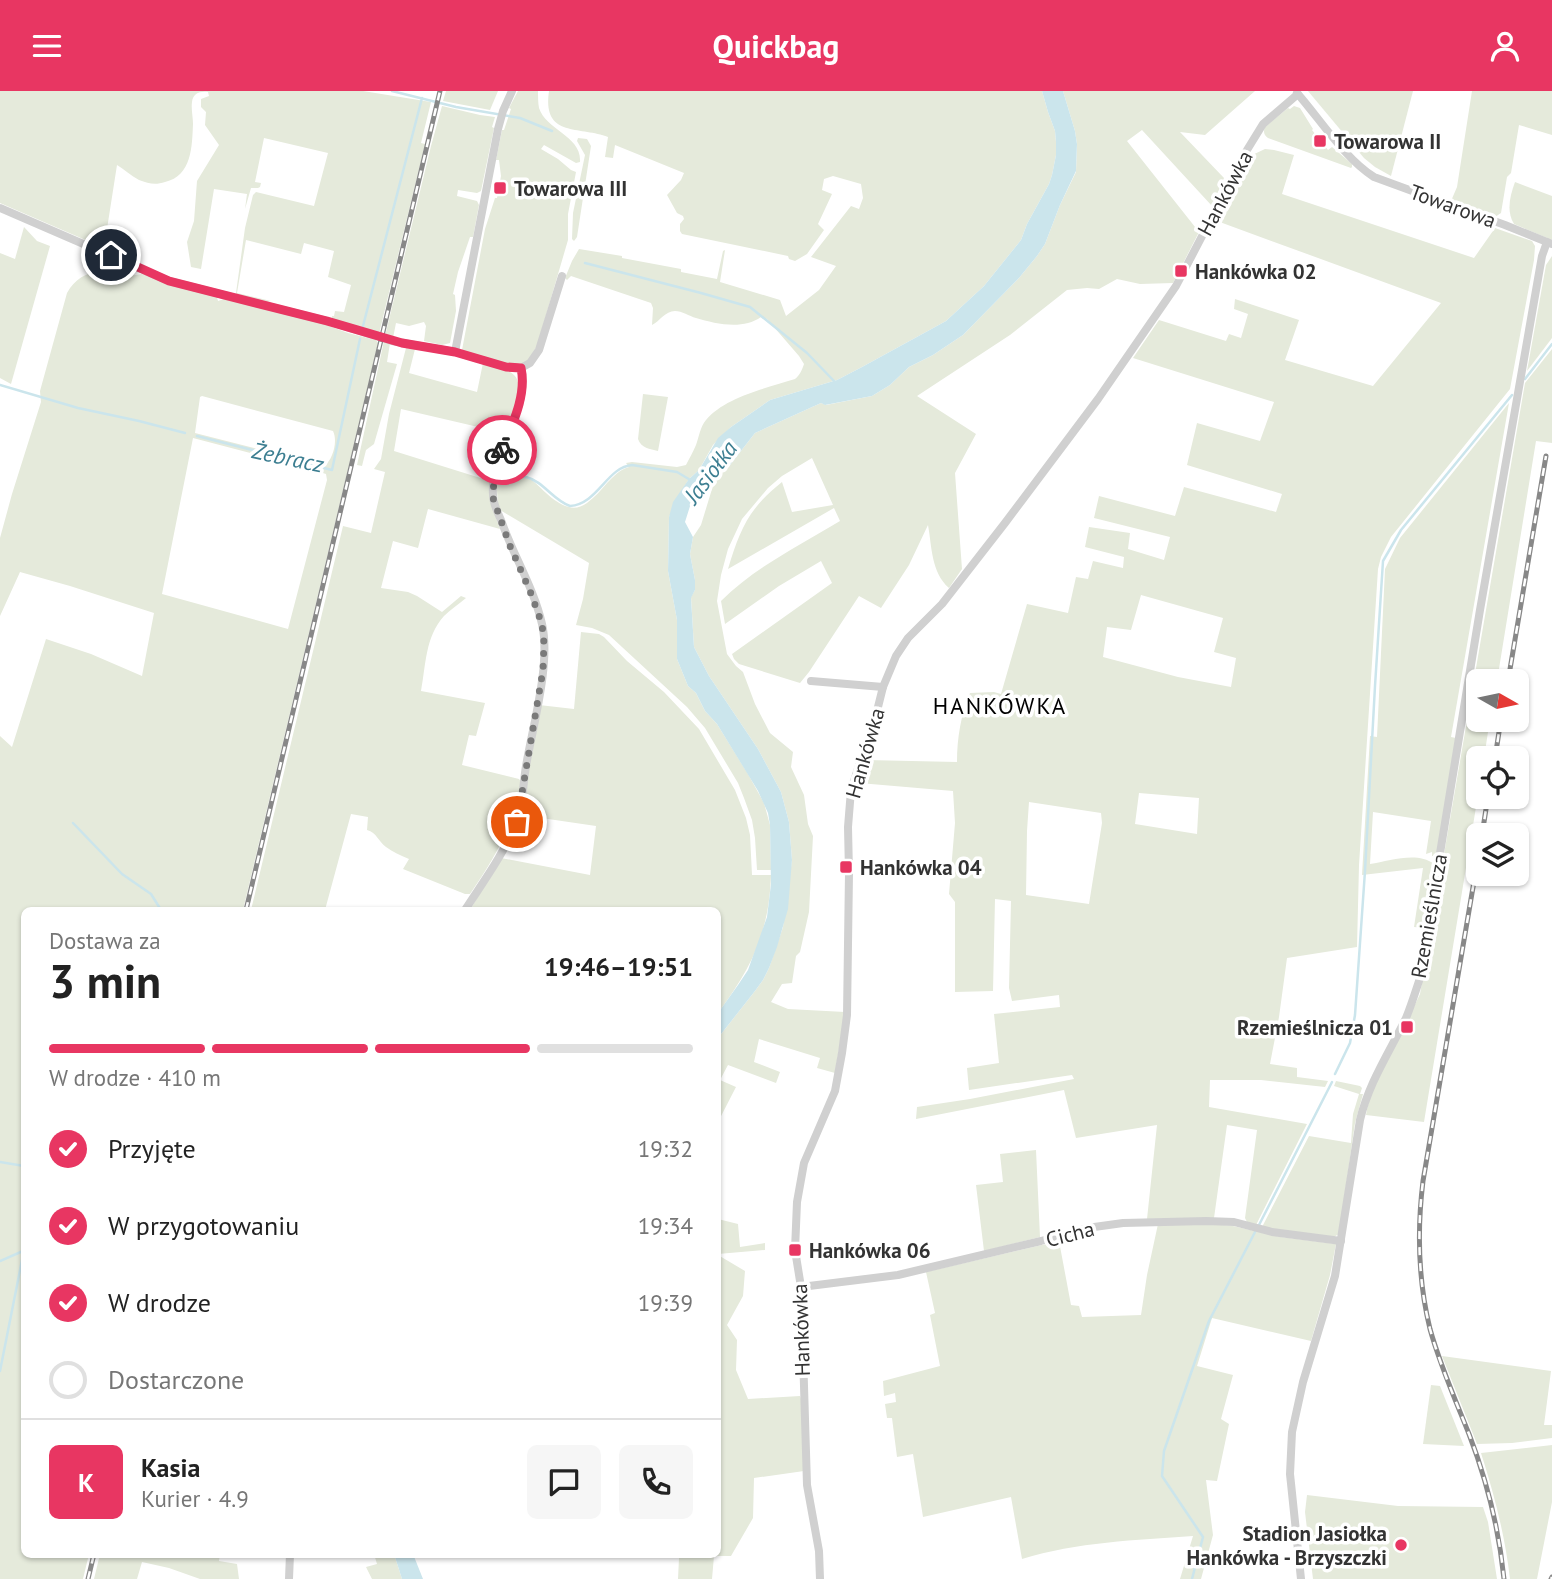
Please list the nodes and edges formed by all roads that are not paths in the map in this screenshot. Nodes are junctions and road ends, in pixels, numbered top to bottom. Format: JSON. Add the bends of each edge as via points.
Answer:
{"nodes":[{"id":1,"x":512,"y":91,"type":"edge"},
{"id":2,"x":1297,"y":93,"type":"edge"},
{"id":3,"x":0,"y":208,"type":"edge"},
{"id":4,"x":1549,"y":243,"type":"edge"},
{"id":5,"x":562,"y":277,"type":"dead end"},
{"id":6,"x":455,"y":352,"type":"junction"},
{"id":7,"x":521,"y":368,"type":"junction"},
{"id":8,"x":811,"y":681,"type":"dead end"},
{"id":9,"x":883,"y":687,"type":"junction"},
{"id":10,"x":467,"y":907,"type":"edge"},
{"id":11,"x":1342,"y":1241,"type":"junction"},
{"id":12,"x":801,"y":1287,"type":"junction"},
{"id":13,"x":290,"y":1558,"type":"edge"},
{"id":14,"x":289,"y":1579,"type":"edge"},
{"id":15,"x":820,"y":1579,"type":"edge"},
{"id":16,"x":1301,"y":1579,"type":"edge"}],
"edges":[{"from":1,"to":6,"type":"street","via":[[498,129]]},
{"from":2,"to":4,"type":"street","name":"Towarowa","via":[[1369,174]]},
{"from":2,"to":9,"type":"street","name":"Hankówka","via":[[1263,124],[1177,286],[1098,399],[942,604],[908,638]]},
{"from":3,"to":6,"type":"street","via":[[169,281],[402,343]]},
{"from":4,"to":11,"type":"street","name":"Rzemieślnicza","via":[[1542,256],[1419,981],[1407,1016],[1364,1101]]},
{"from":5,"to":7,"type":"street","via":[[537,353]]},
{"from":6,"to":7,"type":"street"},
{"from":7,"to":10,"type":"street","via":[[522,392],[497,461],[493,498],[542,624],[543,670],[517,822]]},
{"from":8,"to":9,"type":"street"},
{"from":9,"to":12,"type":"street","name":"Hankówka","via":[[851,790],[847,1016],[835,1091],[799,1185],[795,1250]]},
{"from":11,"to":12,"type":"street","name":"Cicha","via":[[1234,1222],[1123,1223],[898,1275]]},
{"from":11,"to":16,"type":"street","name":"Rzemieślnicza","via":[[1292,1432],[1290,1474]]},
{"from":12,"to":15,"type":"street","name":"Hankówka","via":[[807,1485]]},
{"from":13,"to":14,"type":"street"}]}
